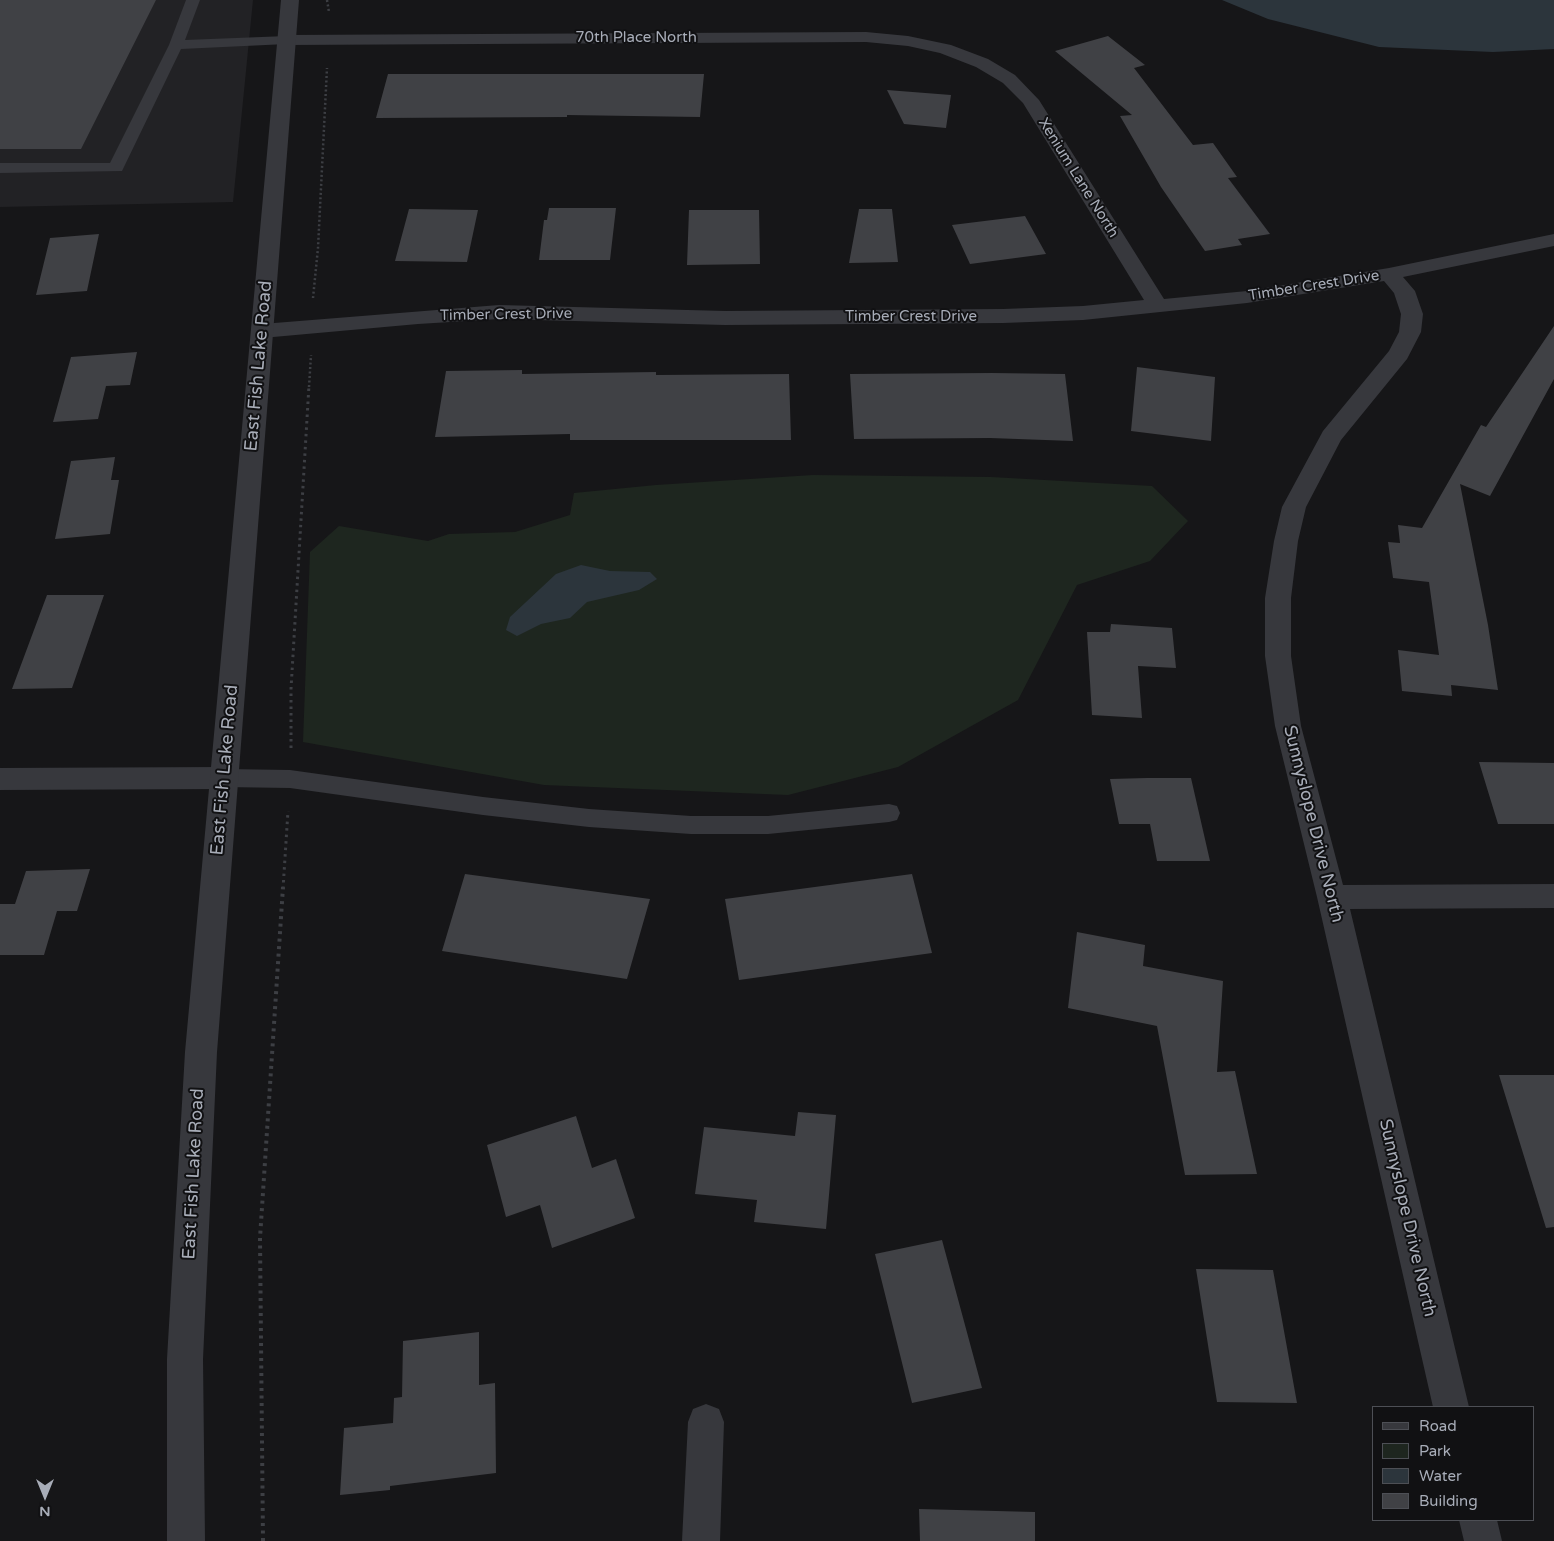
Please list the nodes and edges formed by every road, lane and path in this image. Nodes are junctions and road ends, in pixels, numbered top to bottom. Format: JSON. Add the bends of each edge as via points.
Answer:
{"nodes":[{"id":1,"x":193,"y":0,"type":"edge"},
{"id":2,"x":290,"y":0,"type":"edge"},
{"id":3,"x":327,"y":0,"type":"edge"},
{"id":4,"x":329,"y":38,"type":"junction"},
{"id":5,"x":287,"y":40,"type":"junction"},
{"id":6,"x":176,"y":45,"type":"junction"},
{"id":7,"x":982,"y":62,"type":"joint"},
{"id":8,"x":0,"y":168,"type":"edge"},
{"id":9,"x":1554,"y":240,"type":"edge"},
{"id":10,"x":1389,"y":274,"type":"junction"},
{"id":11,"x":312,"y":305,"type":"dead end"},
{"id":12,"x":1159,"y":307,"type":"junction"},
{"id":13,"x":262,"y":331,"type":"junction"},
{"id":14,"x":311,"y":347,"type":"dead end"},
{"id":15,"x":291,"y":751,"type":"dead end"},
{"id":16,"x":224,"y":778,"type":"junction"},
{"id":17,"x":0,"y":779,"type":"edge"},
{"id":18,"x":288,"y":810,"type":"dead end"},
{"id":19,"x":889,"y":813,"type":"dead end"},
{"id":20,"x":1554,"y":896,"type":"edge"},
{"id":21,"x":1332,"y":897,"type":"junction"},
{"id":22,"x":1451,"y":1406,"type":"edge"},
{"id":23,"x":706,"y":1422,"type":"dead end"},
{"id":24,"x":1478,"y":1521,"type":"edge"},
{"id":25,"x":186,"y":1541,"type":"edge"},
{"id":26,"x":262,"y":1541,"type":"edge"},
{"id":27,"x":701,"y":1541,"type":"edge"},
{"id":28,"x":1482,"y":1541,"type":"edge"}],
"edges":[{"from":1,"to":6,"type":"lane"},
{"from":2,"to":5,"type":"street","name":"East Fish Lake Road"},
{"from":3,"to":4,"type":"path"},
{"from":4,"to":5,"type":"street","name":"70th Place North"},
{"from":4,"to":7,"type":"street","name":"70th Place North","via":[[866,37],[945,49]]},
{"from":4,"to":11,"type":"path"},
{"from":5,"to":6,"type":"lane"},
{"from":5,"to":13,"type":"street","name":"East Fish Lake Road"},
{"from":6,"to":8,"type":"lane","via":[[116,168]]},
{"from":7,"to":12,"type":"street","name":"Xenium Lane North","via":[[1009,79],[1030,100]]},
{"from":9,"to":10,"type":"street","name":"Timber Crest Drive"},
{"from":10,"to":12,"type":"street","name":"Timber Crest Drive","via":[[1247,297]]},
{"from":10,"to":21,"type":"street","name":"Sunnyslope Drive North","via":[[1404,291],[1412,314],[1410,332],[1399,354],[1331,436],[1312,470],[1294,507],[1278,598],[1278,656],[1288,726]]},
{"from":12,"to":13,"type":"street","name":"Timber Crest Drive","via":[[1012,316],[884,318],[499,312]]},
{"from":13,"to":16,"type":"street","name":"East Fish Lake Road"},
{"from":14,"to":15,"type":"path","via":[[291,689]]},
{"from":16,"to":17,"type":"street"},
{"from":16,"to":19,"type":"lane","via":[[290,779],[484,806],[691,825],[768,825]]},
{"from":16,"to":25,"type":"street","name":"East Fish Lake Road","via":[[192,1197],[185,1359]]},
{"from":18,"to":26,"type":"path","via":[[260,1238]]},
{"from":20,"to":21,"type":"street"},
{"from":21,"to":22,"type":"street","name":"Sunnyslope Drive North"},
{"from":23,"to":27,"type":"street"},
{"from":24,"to":28,"type":"street"}]}
